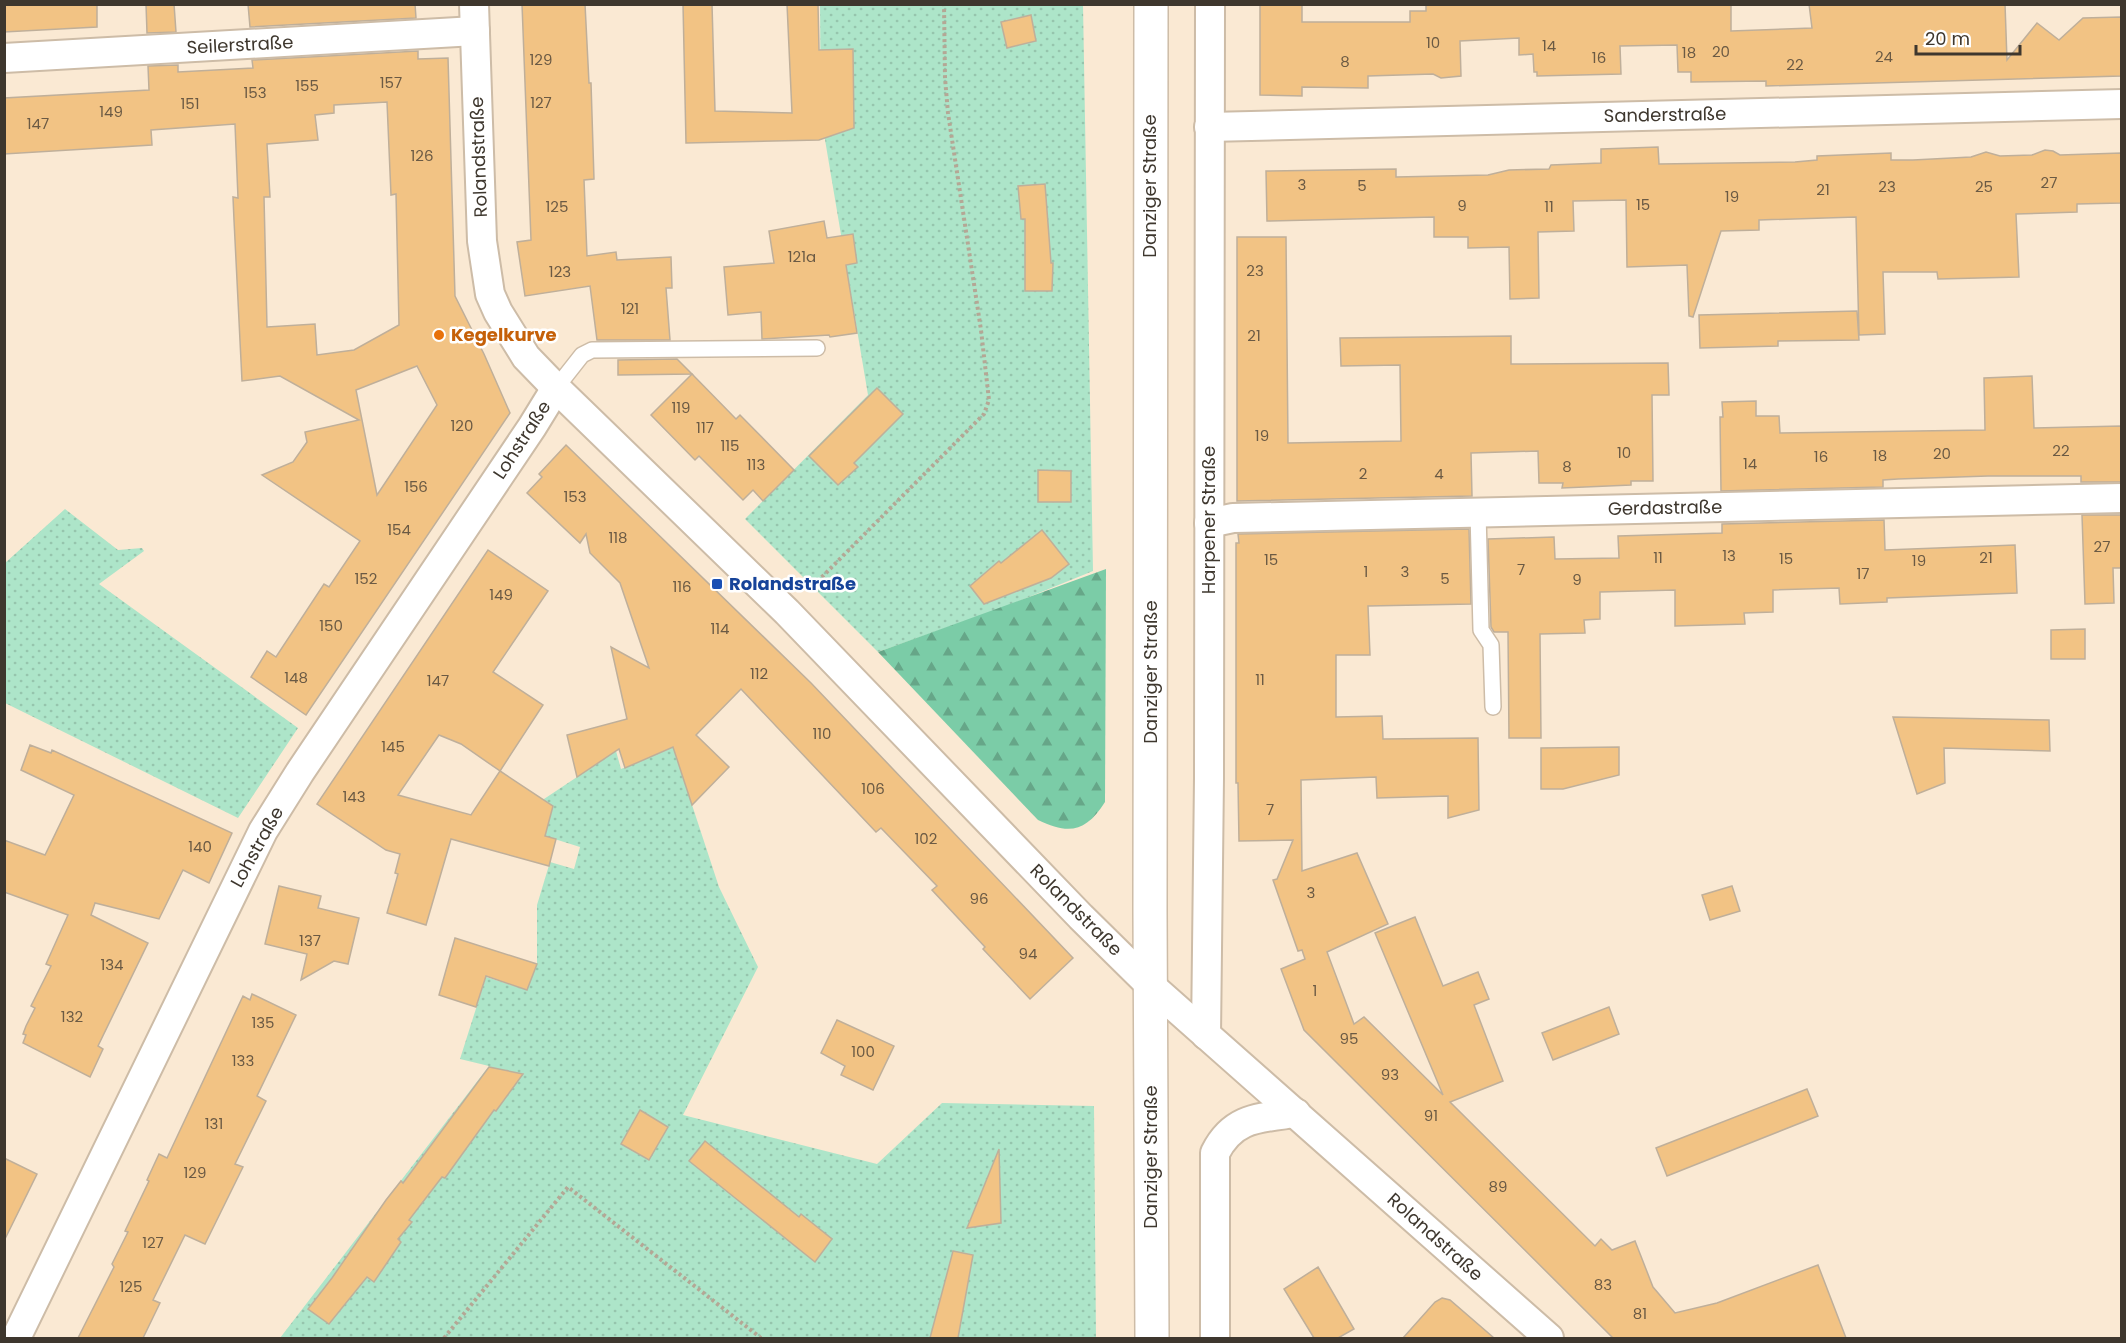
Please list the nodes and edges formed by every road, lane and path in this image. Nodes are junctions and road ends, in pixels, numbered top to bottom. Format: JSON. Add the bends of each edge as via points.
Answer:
{"nodes":[{"id":1,"x":944,"y":4,"type":"edge"},
{"id":2,"x":1151,"y":4,"type":"edge"},
{"id":3,"x":1210,"y":4,"type":"edge"},
{"id":4,"x":475,"y":18,"type":"edge"},
{"id":5,"x":4,"y":58,"type":"edge"},
{"id":6,"x":2121,"y":104,"type":"edge"},
{"id":7,"x":1209,"y":127,"type":"junction"},
{"id":8,"x":817,"y":348,"type":"dead end"},
{"id":9,"x":556,"y":388,"type":"junction"},
{"id":10,"x":2121,"y":498,"type":"edge"},
{"id":11,"x":1478,"y":512,"type":"junction"},
{"id":12,"x":1209,"y":523,"type":"junction"},
{"id":13,"x":787,"y":612,"type":"junction"},
{"id":14,"x":1493,"y":707,"type":"dead end"},
{"id":15,"x":1150,"y":985,"type":"junction"},
{"id":16,"x":1206,"y":1035,"type":"junction"},
{"id":17,"x":1296,"y":1113,"type":"junction"},
{"id":18,"x":16,"y":1338,"type":"edge"},
{"id":19,"x":444,"y":1338,"type":"edge"},
{"id":20,"x":761,"y":1338,"type":"edge"},
{"id":21,"x":1152,"y":1338,"type":"edge"},
{"id":22,"x":1215,"y":1338,"type":"edge"},
{"id":23,"x":1549,"y":1338,"type":"edge"}],
"edges":[{"from":1,"to":13,"type":"path","via":[[948,113],[989,400],[984,414]]},
{"from":2,"to":15,"type":"main road","name":"Danziger Straße"},
{"from":3,"to":7,"type":"street","name":"Harpener Straße"},
{"from":4,"to":5,"type":"street","name":"Seilerstraße"},
{"from":4,"to":9,"type":"street","name":"Rolandstraße","via":[[482,241],[490,294],[515,342]]},
{"from":6,"to":7,"type":"street","name":"Sanderstraße"},
{"from":7,"to":12,"type":"street","name":"Harpener Straße"},
{"from":8,"to":9,"type":"lane","via":[[592,350],[582,355]]},
{"from":9,"to":13,"type":"street","name":"Rolandstraße"},
{"from":9,"to":18,"type":"street","name":"Lohstraße","via":[[263,831]]},
{"from":10,"to":11,"type":"street","name":"Gerdastraße"},
{"from":11,"to":12,"type":"street","name":"Gerdastraße","via":[[1233,518]]},
{"from":11,"to":14,"type":"lane","via":[[1481,630],[1491,645]]},
{"from":12,"to":16,"type":"street","name":"Harpener Straße"},
{"from":13,"to":15,"type":"street","name":"Rolandstraße"},
{"from":15,"to":16,"type":"street","name":"Rolandstraße"},
{"from":15,"to":21,"type":"main road","name":"Danziger Straße"},
{"from":16,"to":17,"type":"street","name":"Rolandstraße"},
{"from":17,"to":22,"type":"street","via":[[1243,1123],[1231,1130],[1215,1153]]},
{"from":17,"to":23,"type":"street","name":"Rolandstraße"},
{"from":19,"to":20,"type":"path","via":[[568,1187]]}]}
